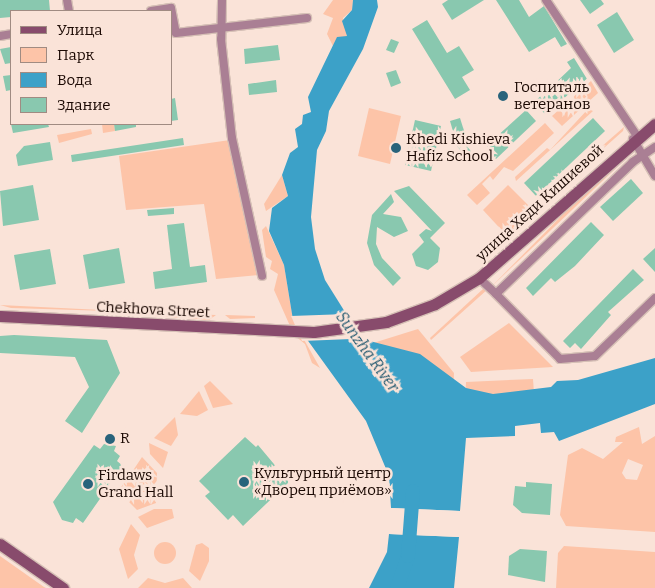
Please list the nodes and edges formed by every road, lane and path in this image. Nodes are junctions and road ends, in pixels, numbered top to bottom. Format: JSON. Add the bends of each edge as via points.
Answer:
{"nodes":[{"id":1,"x":222,"y":0,"type":"edge"},
{"id":2,"x":550,"y":1,"type":"edge"},
{"id":3,"x":158,"y":10,"type":"edge"},
{"id":4,"x":171,"y":10,"type":"edge"},
{"id":5,"x":172,"y":13,"type":"edge"},
{"id":6,"x":307,"y":18,"type":"dead end"},
{"id":7,"x":223,"y":26,"type":"junction"},
{"id":8,"x":655,"y":124,"type":"edge"},
{"id":9,"x":635,"y":138,"type":"junction"},
{"id":10,"x":655,"y":147,"type":"edge"},
{"id":11,"x":643,"y":156,"type":"junction"},
{"id":12,"x":655,"y":176,"type":"edge"},
{"id":13,"x":262,"y":276,"type":"dead end"},
{"id":14,"x":479,"y":278,"type":"junction"},
{"id":15,"x":496,"y":294,"type":"junction"},
{"id":16,"x":655,"y":298,"type":"edge"},
{"id":17,"x":4,"y":316,"type":"edge"},
{"id":18,"x":294,"y":331,"type":"joint"},
{"id":19,"x":0,"y":544,"type":"edge"},
{"id":20,"x":63,"y":588,"type":"edge"}],
"edges":[{"from":1,"to":7,"type":"street"},
{"from":2,"to":9,"type":"street"},
{"from":3,"to":4,"type":"street"},
{"from":5,"to":7,"type":"street","via":[[176,33]]},
{"from":6,"to":7,"type":"street"},
{"from":7,"to":13,"type":"street","via":[[221,39],[232,138]]},
{"from":8,"to":9,"type":"main road","name":"улица Хеди Кишиевой"},
{"from":9,"to":11,"type":"street"},
{"from":9,"to":14,"type":"main road","name":"улица Хеди Кишиевой"},
{"from":10,"to":11,"type":"street"},
{"from":11,"to":12,"type":"street"},
{"from":11,"to":15,"type":"street"},
{"from":14,"to":15,"type":"street"},
{"from":14,"to":18,"type":"main road","name":"улица Хеди Кишиевой","via":[[435,304],[386,322],[344,330]]},
{"from":15,"to":16,"type":"street","via":[[560,359],[595,356]]},
{"from":17,"to":18,"type":"main road","name":"Chekhova Street"},
{"from":19,"to":20,"type":"main road"}]}
